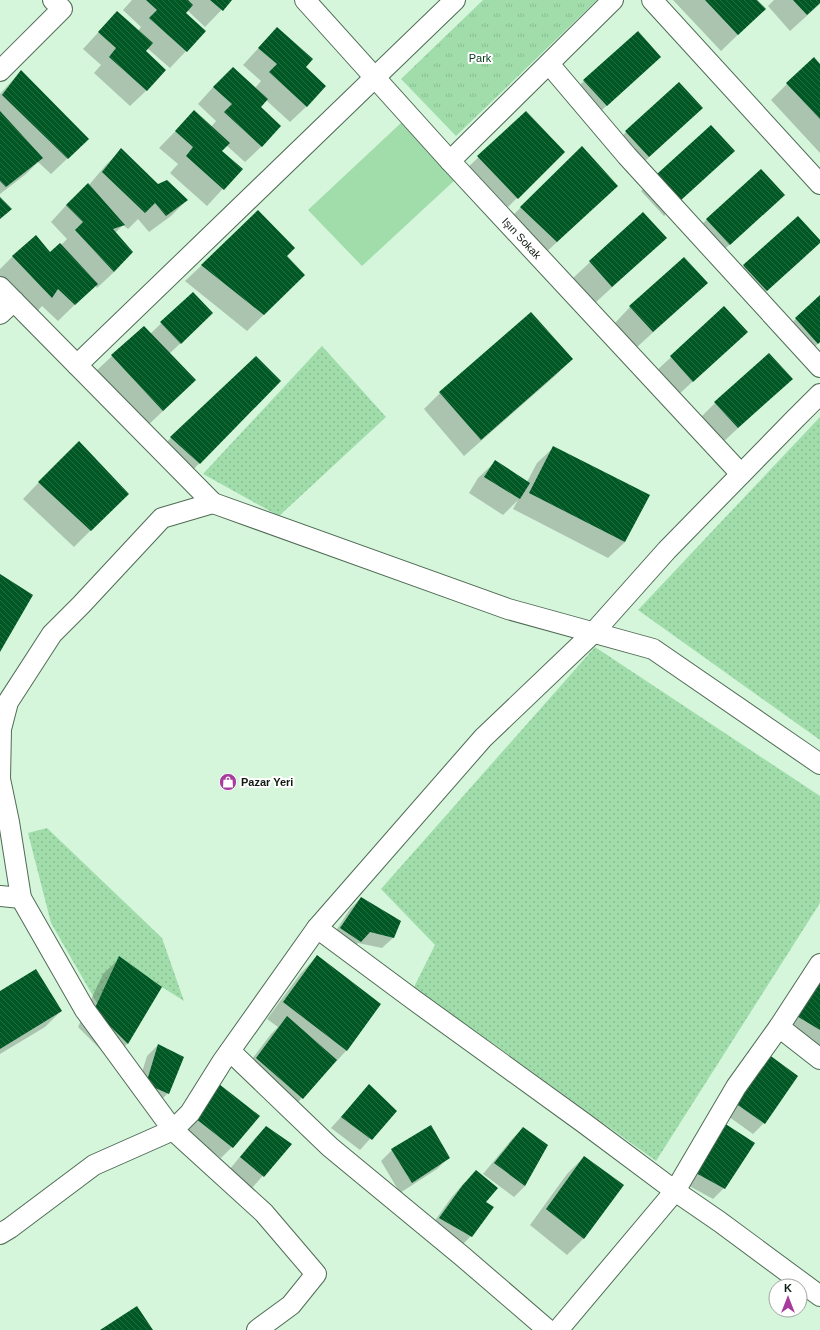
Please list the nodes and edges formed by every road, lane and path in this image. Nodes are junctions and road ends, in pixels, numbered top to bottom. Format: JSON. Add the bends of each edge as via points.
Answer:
{"nodes":[{"id":1,"x":305,"y":0,"type":"edge"},
{"id":2,"x":455,"y":0,"type":"edge"},
{"id":3,"x":613,"y":0,"type":"edge"},
{"id":4,"x":652,"y":0,"type":"edge"},
{"id":5,"x":62,"y":3,"type":"edge"},
{"id":6,"x":549,"y":64,"type":"junction"},
{"id":7,"x":0,"y":71,"type":"edge"},
{"id":8,"x":375,"y":77,"type":"junction"},
{"id":9,"x":450,"y":162,"type":"junction"},
{"id":10,"x":820,"y":184,"type":"edge"},
{"id":11,"x":0,"y":287,"type":"edge"},
{"id":12,"x":14,"y":301,"type":"junction"},
{"id":13,"x":0,"y":314,"type":"edge"},
{"id":14,"x":76,"y":365,"type":"junction"},
{"id":15,"x":820,"y":367,"type":"edge"},
{"id":16,"x":820,"y":394,"type":"edge"},
{"id":17,"x":741,"y":474,"type":"junction"},
{"id":18,"x":213,"y":503,"type":"junction"},
{"id":19,"x":593,"y":633,"type":"junction"},
{"id":20,"x":1,"y":729,"type":"edge"},
{"id":21,"x":820,"y":764,"type":"edge"},
{"id":22,"x":0,"y":896,"type":"edge"},
{"id":23,"x":21,"y":898,"type":"junction"},
{"id":24,"x":317,"y":928,"type":"junction"},
{"id":25,"x":820,"y":964,"type":"edge"},
{"id":26,"x":779,"y":1027,"type":"junction"},
{"id":27,"x":230,"y":1051,"type":"junction"},
{"id":28,"x":820,"y":1059,"type":"edge"},
{"id":29,"x":174,"y":1130,"type":"junction"},
{"id":30,"x":675,"y":1191,"type":"junction"},
{"id":31,"x":0,"y":1234,"type":"edge"},
{"id":32,"x":820,"y":1296,"type":"edge"},
{"id":33,"x":257,"y":1330,"type":"edge"},
{"id":34,"x":548,"y":1330,"type":"edge"},
{"id":35,"x":558,"y":1330,"type":"edge"}],
"edges":[{"from":1,"to":8,"type":"street","name":"Işın Sokak"},
{"from":2,"to":8,"type":"street"},
{"from":3,"to":6,"type":"street"},
{"from":4,"to":10,"type":"street"},
{"from":5,"to":7,"type":"street"},
{"from":6,"to":9,"type":"street"},
{"from":6,"to":15,"type":"street","via":[[627,156]]},
{"from":8,"to":9,"type":"street","name":"Işın Sokak"},
{"from":8,"to":14,"type":"street"},
{"from":9,"to":17,"type":"street","name":"Işın Sokak"},
{"from":11,"to":12,"type":"street"},
{"from":12,"to":13,"type":"street"},
{"from":12,"to":14,"type":"street"},
{"from":14,"to":18,"type":"street"},
{"from":16,"to":17,"type":"street"},
{"from":17,"to":19,"type":"street","via":[[667,550]]},
{"from":18,"to":19,"type":"street","via":[[508,609]]},
{"from":18,"to":20,"type":"street","via":[[162,518],[52,634],[8,702]]},
{"from":19,"to":21,"type":"street","via":[[653,649]]},
{"from":19,"to":24,"type":"street","via":[[483,738]]},
{"from":20,"to":23,"type":"street","via":[[0,779]]},
{"from":22,"to":23,"type":"street"},
{"from":23,"to":29,"type":"street","via":[[85,1010]]},
{"from":24,"to":27,"type":"street"},
{"from":24,"to":30,"type":"street"},
{"from":25,"to":26,"type":"street"},
{"from":26,"to":28,"type":"street"},
{"from":26,"to":30,"type":"street","via":[[736,1087]]},
{"from":27,"to":29,"type":"street","via":[[190,1113]]},
{"from":27,"to":34,"type":"street","via":[[330,1147]]},
{"from":29,"to":31,"type":"street","via":[[94,1165]]},
{"from":29,"to":33,"type":"street","via":[[264,1213],[316,1274],[291,1305]]},
{"from":30,"to":32,"type":"street"},
{"from":30,"to":35,"type":"street"}]}
